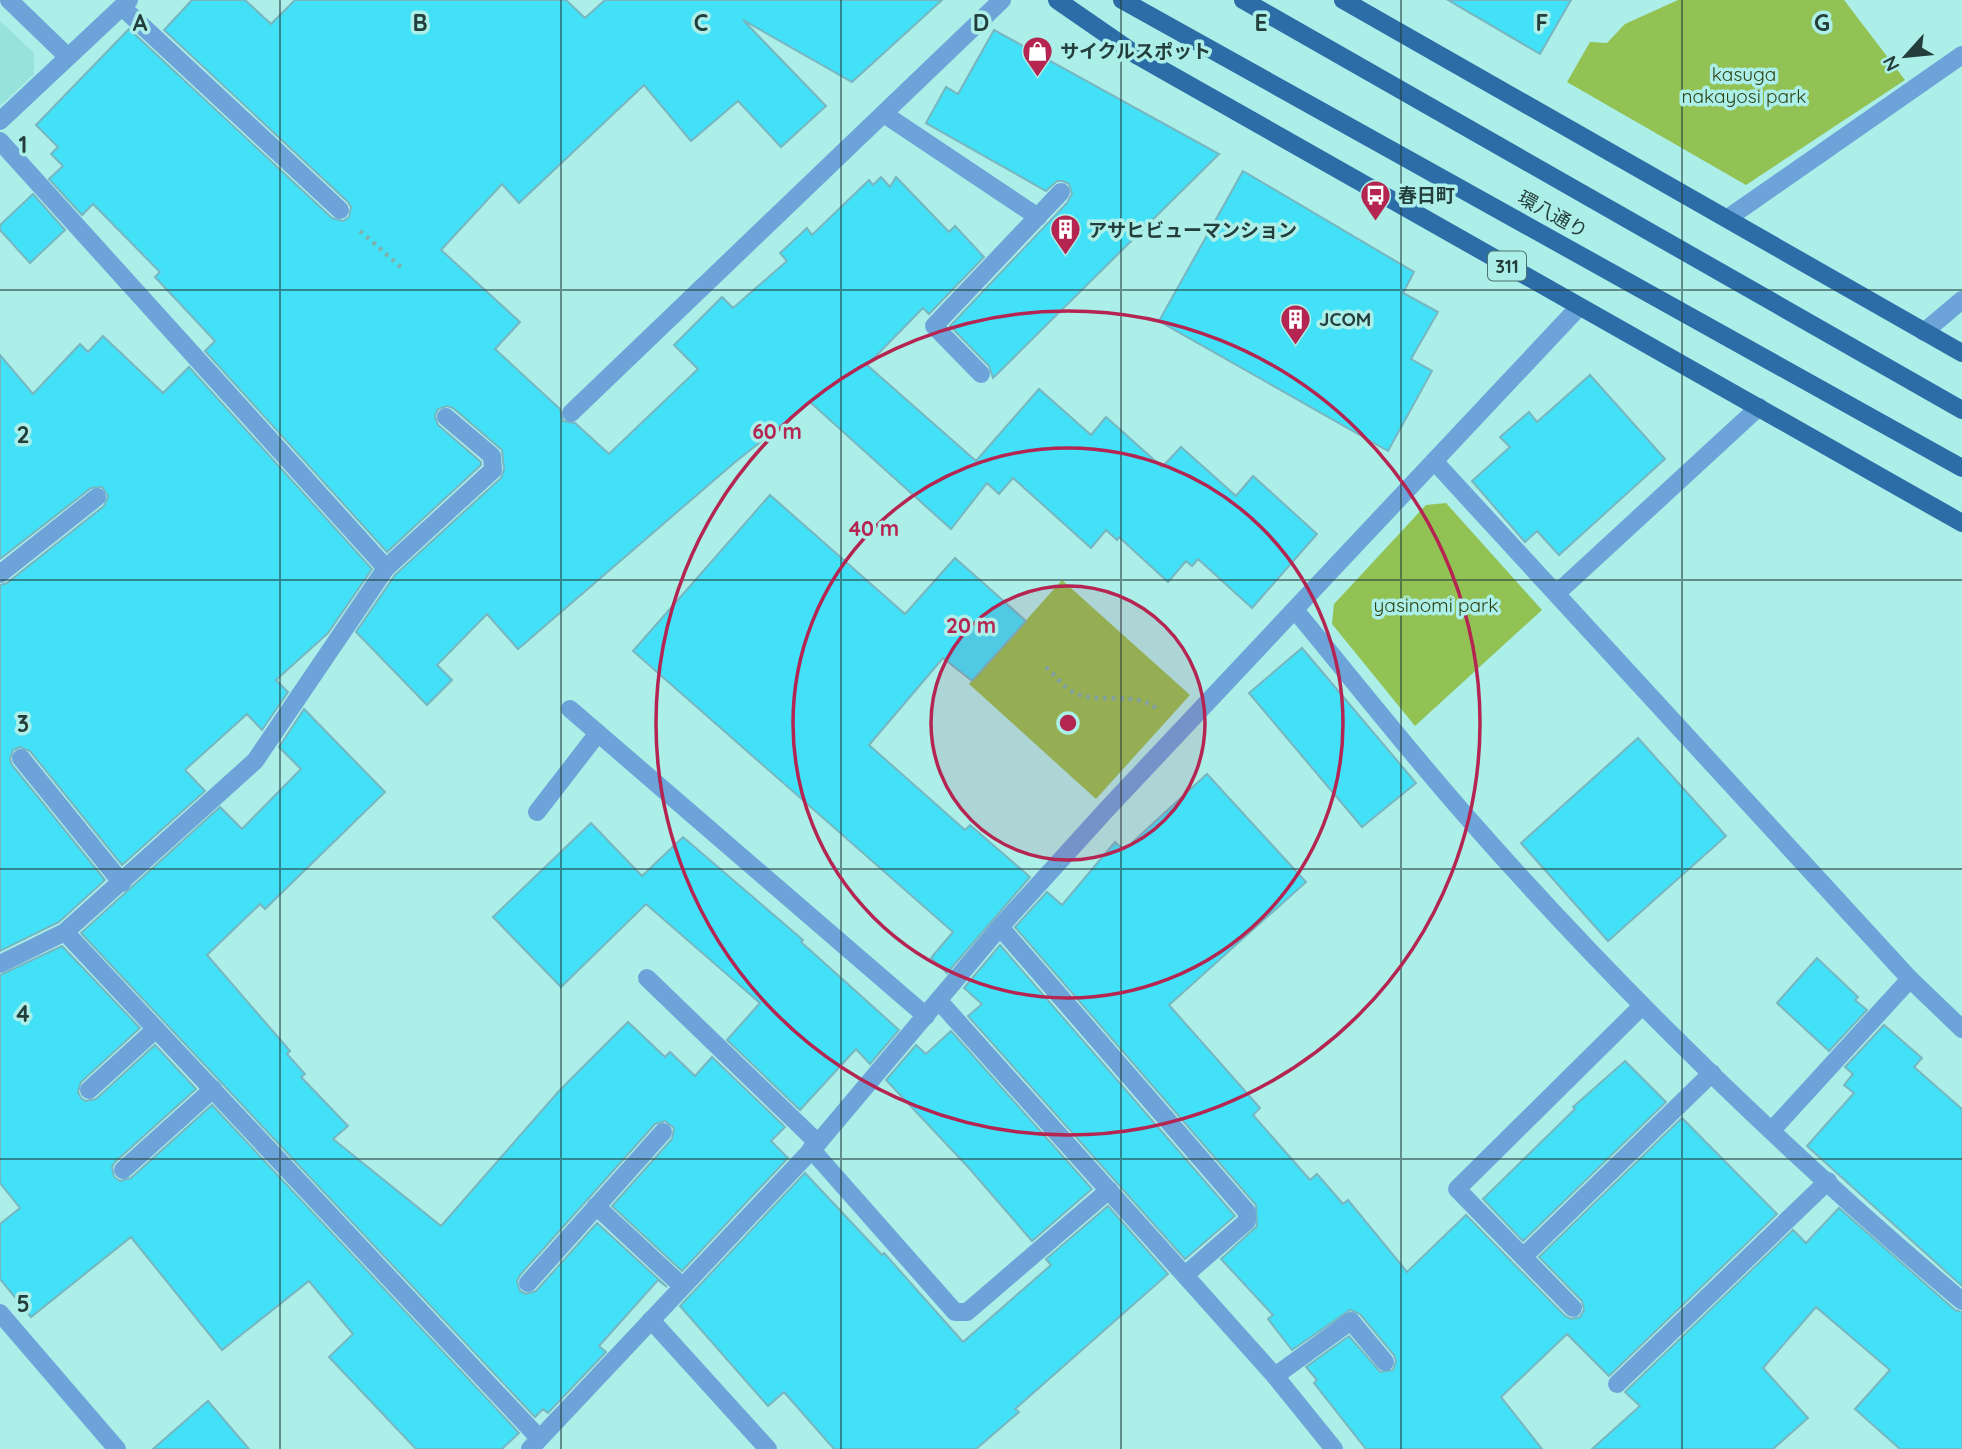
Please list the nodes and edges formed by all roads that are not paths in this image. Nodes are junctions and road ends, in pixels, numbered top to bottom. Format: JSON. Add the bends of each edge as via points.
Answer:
{"nodes":[{"id":1,"x":9,"y":0,"type":"edge"},
{"id":2,"x":1002,"y":0,"type":"edge"},
{"id":3,"x":1057,"y":0,"type":"edge"},
{"id":4,"x":1122,"y":0,"type":"edge"},
{"id":5,"x":1243,"y":0,"type":"edge"},
{"id":6,"x":1343,"y":0,"type":"edge"},
{"id":7,"x":125,"y":3,"type":"edge"},
{"id":8,"x":1962,"y":55,"type":"edge"},
{"id":9,"x":68,"y":57,"type":"junction"},
{"id":10,"x":884,"y":114,"type":"junction"},
{"id":11,"x":0,"y":121,"type":"edge"},
{"id":12,"x":0,"y":141,"type":"edge"},
{"id":13,"x":1061,"y":192,"type":"dead end"},
{"id":14,"x":340,"y":210,"type":"road end"},
{"id":15,"x":1038,"y":217,"type":"junction"},
{"id":16,"x":1728,"y":218,"type":"junction"},
{"id":17,"x":1962,"y":300,"type":"edge"},
{"id":18,"x":1579,"y":307,"type":"junction"},
{"id":19,"x":1924,"y":332,"type":"junction"},
{"id":20,"x":1962,"y":353,"type":"edge"},
{"id":21,"x":981,"y":374,"type":"dead end"},
{"id":22,"x":1759,"y":407,"type":"junction"},
{"id":23,"x":1962,"y":411,"type":"edge"},
{"id":24,"x":571,"y":413,"type":"dead end"},
{"id":25,"x":446,"y":417,"type":"dead end"},
{"id":26,"x":1435,"y":461,"type":"junction"},
{"id":27,"x":1962,"y":468,"type":"edge"},
{"id":28,"x":97,"y":497,"type":"dead end"},
{"id":29,"x":1962,"y":523,"type":"edge"},
{"id":30,"x":386,"y":568,"type":"junction"},
{"id":31,"x":0,"y":574,"type":"edge"},
{"id":32,"x":1556,"y":594,"type":"junction"},
{"id":33,"x":1295,"y":610,"type":"junction"},
{"id":34,"x":570,"y":709,"type":"dead end"},
{"id":35,"x":598,"y":733,"type":"junction"},
{"id":36,"x":21,"y":758,"type":"dead end"},
{"id":37,"x":537,"y":812,"type":"dead end"},
{"id":38,"x":121,"y":883,"type":"junction"},
{"id":39,"x":1000,"y":927,"type":"junction"},
{"id":40,"x":65,"y":932,"type":"junction"},
{"id":41,"x":0,"y":964,"type":"edge"},
{"id":42,"x":648,"y":978,"type":"dead end"},
{"id":43,"x":1910,"y":979,"type":"junction"},
{"id":44,"x":939,"y":1001,"type":"junction"},
{"id":45,"x":1642,"y":1006,"type":"junction"},
{"id":46,"x":926,"y":1016,"type":"junction"},
{"id":47,"x":156,"y":1029,"type":"junction"},
{"id":48,"x":1962,"y":1029,"type":"edge"},
{"id":49,"x":1712,"y":1073,"type":"junction"},
{"id":50,"x":213,"y":1089,"type":"junction"},
{"id":51,"x":89,"y":1090,"type":"dead end"},
{"id":52,"x":1773,"y":1129,"type":"junction"},
{"id":53,"x":663,"y":1132,"type":"dead end"},
{"id":54,"x":814,"y":1146,"type":"junction"},
{"id":55,"x":123,"y":1170,"type":"dead end"},
{"id":56,"x":1828,"y":1181,"type":"junction"},
{"id":57,"x":1109,"y":1190,"type":"junction"},
{"id":58,"x":596,"y":1206,"type":"junction"},
{"id":59,"x":1523,"y":1257,"type":"junction"},
{"id":60,"x":1185,"y":1275,"type":"junction"},
{"id":61,"x":528,"y":1283,"type":"dead end"},
{"id":62,"x":682,"y":1286,"type":"junction"},
{"id":63,"x":1962,"y":1301,"type":"edge"},
{"id":64,"x":1573,"y":1308,"type":"dead end"},
{"id":65,"x":0,"y":1313,"type":"edge"},
{"id":66,"x":651,"y":1320,"type":"junction"},
{"id":67,"x":1385,"y":1362,"type":"dead end"},
{"id":68,"x":1275,"y":1376,"type":"junction"},
{"id":69,"x":1617,"y":1384,"type":"dead end"},
{"id":70,"x":535,"y":1443,"type":"edge"},
{"id":71,"x":117,"y":1449,"type":"edge"},
{"id":72,"x":768,"y":1449,"type":"edge"},
{"id":73,"x":1334,"y":1449,"type":"edge"}],
"edges":[{"from":1,"to":9,"type":"street"},
{"from":2,"to":10,"type":"street"},
{"from":3,"to":18,"type":"main road","number":"311","via":[[1138,56]]},
{"from":4,"to":27,"type":"main road","name":"環八通り","number":"311"},
{"from":5,"to":23,"type":"main road","name":"環八通り"},
{"from":6,"to":16,"type":"main road"},
{"from":7,"to":9,"type":"street"},
{"from":7,"to":14,"type":"street"},
{"from":8,"to":16,"type":"street"},
{"from":9,"to":11,"type":"street"},
{"from":10,"to":15,"type":"street"},
{"from":10,"to":24,"type":"street"},
{"from":12,"to":30,"type":"street"},
{"from":13,"to":15,"type":"street"},
{"from":15,"to":21,"type":"street","via":[[934,326]]},
{"from":16,"to":19,"type":"main road"},
{"from":17,"to":19,"type":"street"},
{"from":18,"to":22,"type":"main road","number":"311"},
{"from":18,"to":26,"type":"street"},
{"from":19,"to":20,"type":"main road"},
{"from":22,"to":29,"type":"main road","number":"311"},
{"from":22,"to":32,"type":"street"},
{"from":25,"to":30,"type":"street","via":[[492,456],[493,470]]},
{"from":26,"to":32,"type":"street"},
{"from":26,"to":33,"type":"street"},
{"from":28,"to":31,"type":"street"},
{"from":30,"to":38,"type":"street","via":[[255,761]]},
{"from":32,"to":43,"type":"street"},
{"from":33,"to":39,"type":"street"},
{"from":33,"to":45,"type":"street","via":[[1466,817]]},
{"from":34,"to":35,"type":"street"},
{"from":35,"to":37,"type":"street"},
{"from":35,"to":46,"type":"street"},
{"from":36,"to":38,"type":"street"},
{"from":38,"to":40,"type":"street"},
{"from":39,"to":44,"type":"street"},
{"from":39,"to":60,"type":"street","via":[[1250,1217]]},
{"from":40,"to":41,"type":"street"},
{"from":40,"to":47,"type":"street"},
{"from":42,"to":54,"type":"street"},
{"from":43,"to":48,"type":"street"},
{"from":43,"to":52,"type":"street"},
{"from":44,"to":46,"type":"street"},
{"from":44,"to":57,"type":"street"},
{"from":45,"to":49,"type":"street"},
{"from":45,"to":59,"type":"street","via":[[1457,1189]]},
{"from":46,"to":54,"type":"street"},
{"from":47,"to":50,"type":"street"},
{"from":47,"to":51,"type":"street"},
{"from":49,"to":52,"type":"street"},
{"from":49,"to":59,"type":"street"},
{"from":50,"to":55,"type":"street"},
{"from":50,"to":70,"type":"street"},
{"from":52,"to":56,"type":"street"},
{"from":53,"to":58,"type":"street"},
{"from":54,"to":57,"type":"street","via":[[961,1314]]},
{"from":54,"to":62,"type":"street"},
{"from":56,"to":63,"type":"street"},
{"from":56,"to":69,"type":"street"},
{"from":57,"to":60,"type":"street"},
{"from":58,"to":61,"type":"street"},
{"from":58,"to":62,"type":"street"},
{"from":59,"to":64,"type":"street"},
{"from":60,"to":68,"type":"street"},
{"from":62,"to":66,"type":"street"},
{"from":65,"to":71,"type":"street"},
{"from":66,"to":70,"type":"street"},
{"from":66,"to":72,"type":"street"},
{"from":67,"to":68,"type":"street","via":[[1351,1321]]},
{"from":68,"to":73,"type":"street"}]}
